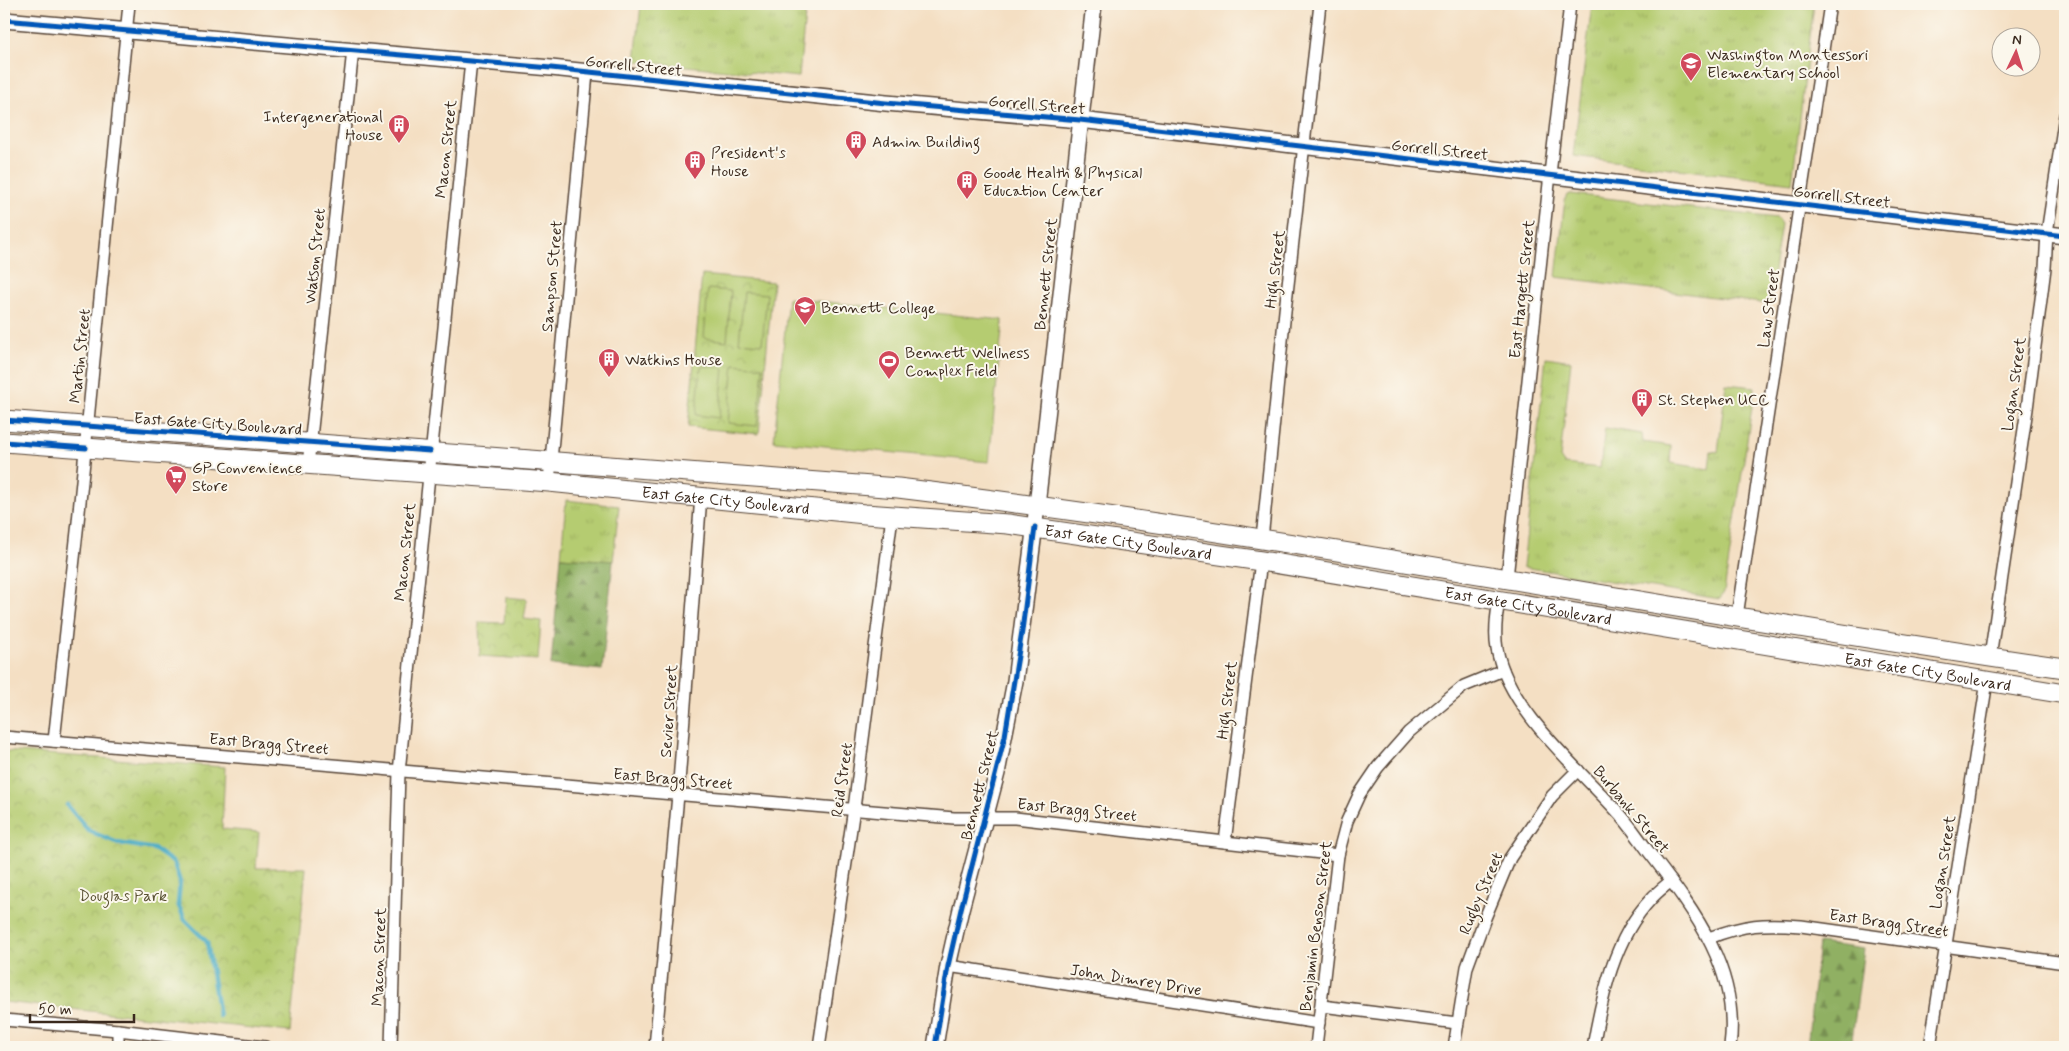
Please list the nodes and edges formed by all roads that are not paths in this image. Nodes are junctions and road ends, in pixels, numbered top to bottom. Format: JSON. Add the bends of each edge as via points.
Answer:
{"nodes":[{"id":1,"x":129,"y":4,"type":"edge"},
{"id":2,"x":1094,"y":4,"type":"edge"},
{"id":3,"x":1320,"y":4,"type":"edge"},
{"id":4,"x":1570,"y":4,"type":"edge"},
{"id":5,"x":1830,"y":4,"type":"edge"},
{"id":6,"x":4,"y":20,"type":"edge"},
{"id":7,"x":127,"y":31,"type":"junction"},
{"id":8,"x":353,"y":50,"type":"junction"},
{"id":9,"x":470,"y":61,"type":"junction"},
{"id":10,"x":586,"y":73,"type":"junction"},
{"id":11,"x":2065,"y":115,"type":"edge"},
{"id":12,"x":1080,"y":120,"type":"junction"},
{"id":13,"x":1304,"y":146,"type":"junction"},
{"id":14,"x":1550,"y":174,"type":"junction"},
{"id":15,"x":1799,"y":203,"type":"junction"},
{"id":16,"x":2047,"y":233,"type":"junction"},
{"id":17,"x":2065,"y":236,"type":"edge"},
{"id":18,"x":4,"y":420,"type":"edge"},
{"id":19,"x":88,"y":426,"type":"junction"},
{"id":20,"x":4,"y":442,"type":"edge"},
{"id":21,"x":310,"y":443,"type":"junction"},
{"id":22,"x":86,"y":448,"type":"junction"},
{"id":23,"x":430,"y":451,"type":"junction"},
{"id":24,"x":551,"y":460,"type":"junction"},
{"id":25,"x":308,"y":465,"type":"junction"},
{"id":26,"x":428,"y":473,"type":"junction"},
{"id":27,"x":549,"y":482,"type":"junction"},
{"id":28,"x":701,"y":496,"type":"junction"},
{"id":29,"x":1037,"y":505,"type":"junction"},
{"id":30,"x":892,"y":516,"type":"junction"},
{"id":31,"x":1034,"y":527,"type":"junction"},
{"id":32,"x":1262,"y":539,"type":"junction"},
{"id":33,"x":1261,"y":561,"type":"junction"},
{"id":34,"x":1507,"y":578,"type":"junction"},
{"id":35,"x":1499,"y":600,"type":"junction"},
{"id":36,"x":1737,"y":616,"type":"junction"},
{"id":37,"x":1990,"y":657,"type":"junction"},
{"id":38,"x":2065,"y":668,"type":"edge"},
{"id":39,"x":1503,"y":670,"type":"junction"},
{"id":40,"x":1987,"y":681,"type":"junction"},
{"id":41,"x":2065,"y":694,"type":"edge"},
{"id":42,"x":4,"y":737,"type":"edge"},
{"id":43,"x":54,"y":741,"type":"junction"},
{"id":44,"x":1578,"y":770,"type":"junction"},
{"id":45,"x":399,"y":772,"type":"junction"},
{"id":46,"x":678,"y":795,"type":"junction"},
{"id":47,"x":854,"y":808,"type":"junction"},
{"id":48,"x":984,"y":818,"type":"junction"},
{"id":49,"x":1225,"y":842,"type":"junction"},
{"id":50,"x":1338,"y":854,"type":"junction"},
{"id":51,"x":1671,"y":881,"type":"junction"},
{"id":52,"x":1710,"y":938,"type":"junction"},
{"id":53,"x":1945,"y":946,"type":"junction"},
{"id":54,"x":2065,"y":963,"type":"edge"},
{"id":55,"x":948,"y":966,"type":"junction"},
{"id":56,"x":1322,"y":1006,"type":"junction"},
{"id":57,"x":4,"y":1020,"type":"edge"},
{"id":58,"x":1319,"y":1023,"type":"junction"},
{"id":59,"x":1457,"y":1023,"type":"junction"},
{"id":60,"x":118,"y":1030,"type":"junction"},
{"id":61,"x":118,"y":1047,"type":"edge"},
{"id":62,"x":265,"y":1047,"type":"edge"},
{"id":63,"x":391,"y":1047,"type":"edge"},
{"id":64,"x":655,"y":1047,"type":"edge"},
{"id":65,"x":819,"y":1047,"type":"edge"},
{"id":66,"x":935,"y":1047,"type":"edge"},
{"id":67,"x":1316,"y":1047,"type":"edge"},
{"id":68,"x":1454,"y":1047,"type":"edge"},
{"id":69,"x":1593,"y":1047,"type":"edge"},
{"id":70,"x":1730,"y":1047,"type":"edge"},
{"id":71,"x":1930,"y":1047,"type":"edge"}],
"edges":[{"from":1,"to":7,"type":"street","name":"Martin Street"},
{"from":2,"to":12,"type":"street","name":"Bennett Street"},
{"from":3,"to":13,"type":"street","name":"High Street"},
{"from":4,"to":14,"type":"street","name":"East Hargett Street"},
{"from":5,"to":15,"type":"street","name":"Law Street"},
{"from":6,"to":7,"type":"street","name":"Gorrell Street"},
{"from":7,"to":8,"type":"street","name":"Gorrell Street"},
{"from":7,"to":19,"type":"street","name":"Martin Street"},
{"from":8,"to":9,"type":"street","name":"Gorrell Street"},
{"from":8,"to":21,"type":"street","name":"Watson Street"},
{"from":9,"to":10,"type":"street","name":"Gorrell Street"},
{"from":9,"to":23,"type":"street","name":"Macon Street"},
{"from":10,"to":12,"type":"street","name":"Gorrell Street"},
{"from":10,"to":24,"type":"street","name":"Sampson Street"},
{"from":11,"to":16,"type":"street","name":"Logan Street"},
{"from":12,"to":13,"type":"street","name":"Gorrell Street"},
{"from":12,"to":29,"type":"street","name":"Bennett Street"},
{"from":13,"to":14,"type":"street","name":"Gorrell Street"},
{"from":13,"to":32,"type":"street","name":"High Street"},
{"from":14,"to":15,"type":"street","name":"Gorrell Street"},
{"from":14,"to":34,"type":"street","name":"East Hargett Street"},
{"from":15,"to":16,"type":"street","name":"Gorrell Street"},
{"from":15,"to":36,"type":"street","name":"Law Street"},
{"from":16,"to":17,"type":"street","name":"Gorrell Street"},
{"from":16,"to":37,"type":"street","name":"Logan Street","via":[[2045,268]]},
{"from":18,"to":19,"type":"main road","name":"East Gate City Boulevard"},
{"from":19,"to":21,"type":"main road","name":"East Gate City Boulevard"},
{"from":19,"to":22,"type":"street","name":"Martin Street"},
{"from":20,"to":22,"type":"main road","name":"East Gate City Boulevard"},
{"from":21,"to":23,"type":"main road","name":"East Gate City Boulevard"},
{"from":21,"to":25,"type":"street","name":"Watson Street"},
{"from":22,"to":25,"type":"main road","name":"East Gate City Boulevard"},
{"from":22,"to":43,"type":"street","name":"Martin Street"},
{"from":23,"to":24,"type":"main road","name":"East Gate City Boulevard"},
{"from":23,"to":26,"type":"street","name":"Macon Street"},
{"from":24,"to":27,"type":"street","name":"Sampson Street"},
{"from":24,"to":29,"type":"main road","name":"East Gate City Boulevard","via":[[888,487]]},
{"from":25,"to":26,"type":"main road","name":"East Gate City Boulevard"},
{"from":26,"to":27,"type":"main road","name":"East Gate City Boulevard"},
{"from":26,"to":45,"type":"street","name":"Macon Street"},
{"from":27,"to":28,"type":"main road","name":"East Gate City Boulevard"},
{"from":28,"to":30,"type":"main road","name":"East Gate City Boulevard"},
{"from":28,"to":46,"type":"street","name":"Sevier Street"},
{"from":29,"to":31,"type":"street","name":"Bennett Street"},
{"from":29,"to":32,"type":"main road","name":"East Gate City Boulevard"},
{"from":30,"to":31,"type":"main road","name":"East Gate City Boulevard"},
{"from":30,"to":47,"type":"street","name":"Reid Street"},
{"from":31,"to":33,"type":"main road","name":"East Gate City Boulevard"},
{"from":31,"to":48,"type":"street","name":"Bennett Street","via":[[1015,681],[997,773]]},
{"from":32,"to":34,"type":"main road","name":"East Gate City Boulevard"},
{"from":33,"to":35,"type":"main road","name":"East Gate City Boulevard"},
{"from":33,"to":49,"type":"street","name":"High Street"},
{"from":34,"to":36,"type":"main road","name":"East Gate City Boulevard"},
{"from":35,"to":39,"type":"street","name":"Burbank Street","via":[[1495,635]]},
{"from":35,"to":40,"type":"main road","name":"East Gate City Boulevard"},
{"from":36,"to":37,"type":"main road","name":"East Gate City Boulevard"},
{"from":37,"to":38,"type":"main road","name":"East Gate City Boulevard"},
{"from":39,"to":44,"type":"street","name":"Burbank Street","via":[[1520,703]]},
{"from":39,"to":50,"type":"street","name":"Benjamin Benson Street","via":[[1464,686],[1403,739],[1359,795]]},
{"from":40,"to":41,"type":"main road","name":"East Gate City Boulevard"},
{"from":40,"to":53,"type":"street","name":"Logan Street"},
{"from":42,"to":43,"type":"street","name":"East Bragg Street"},
{"from":43,"to":45,"type":"street","name":"East Bragg Street"},
{"from":44,"to":51,"type":"street","name":"Burbank Street","via":[[1617,810]]},
{"from":44,"to":59,"type":"street","name":"Rugby Street","via":[[1552,796],[1510,858],[1467,967]]},
{"from":45,"to":46,"type":"street","name":"East Bragg Street"},
{"from":45,"to":63,"type":"street","name":"Macon Street"},
{"from":46,"to":47,"type":"street","name":"East Bragg Street"},
{"from":46,"to":64,"type":"street","name":"Sevier Street"},
{"from":47,"to":48,"type":"street","name":"East Bragg Street"},
{"from":47,"to":65,"type":"street","name":"Reid Street"},
{"from":48,"to":49,"type":"street","name":"East Bragg Street","via":[[1016,818]]},
{"from":48,"to":55,"type":"street","name":"Bennett Street"},
{"from":49,"to":50,"type":"street","name":"East Bragg Street"},
{"from":50,"to":56,"type":"street","name":"Benjamin Benson Street"},
{"from":51,"to":52,"type":"street","name":"Burbank Street"},
{"from":51,"to":69,"type":"street","via":[[1633,922],[1603,993]]},
{"from":52,"to":53,"type":"street","name":"East Bragg Street","via":[[1750,925],[1770,924]]},
{"from":52,"to":70,"type":"street","name":"Burbank Street","via":[[1728,987]]},
{"from":53,"to":54,"type":"street","name":"East Bragg Street"},
{"from":53,"to":71,"type":"street","name":"Logan Street"},
{"from":55,"to":58,"type":"street","name":"John Dimrey Drive"},
{"from":55,"to":66,"type":"street","name":"Bennett Street"},
{"from":56,"to":58,"type":"street","name":"Benjamin Benson Street"},
{"from":56,"to":59,"type":"street"},
{"from":57,"to":60,"type":"street"},
{"from":58,"to":67,"type":"street","name":"Benjamin Benson Street"},
{"from":59,"to":68,"type":"street","name":"Rugby Street"},
{"from":60,"to":61,"type":"street"},
{"from":60,"to":62,"type":"street"}]}
